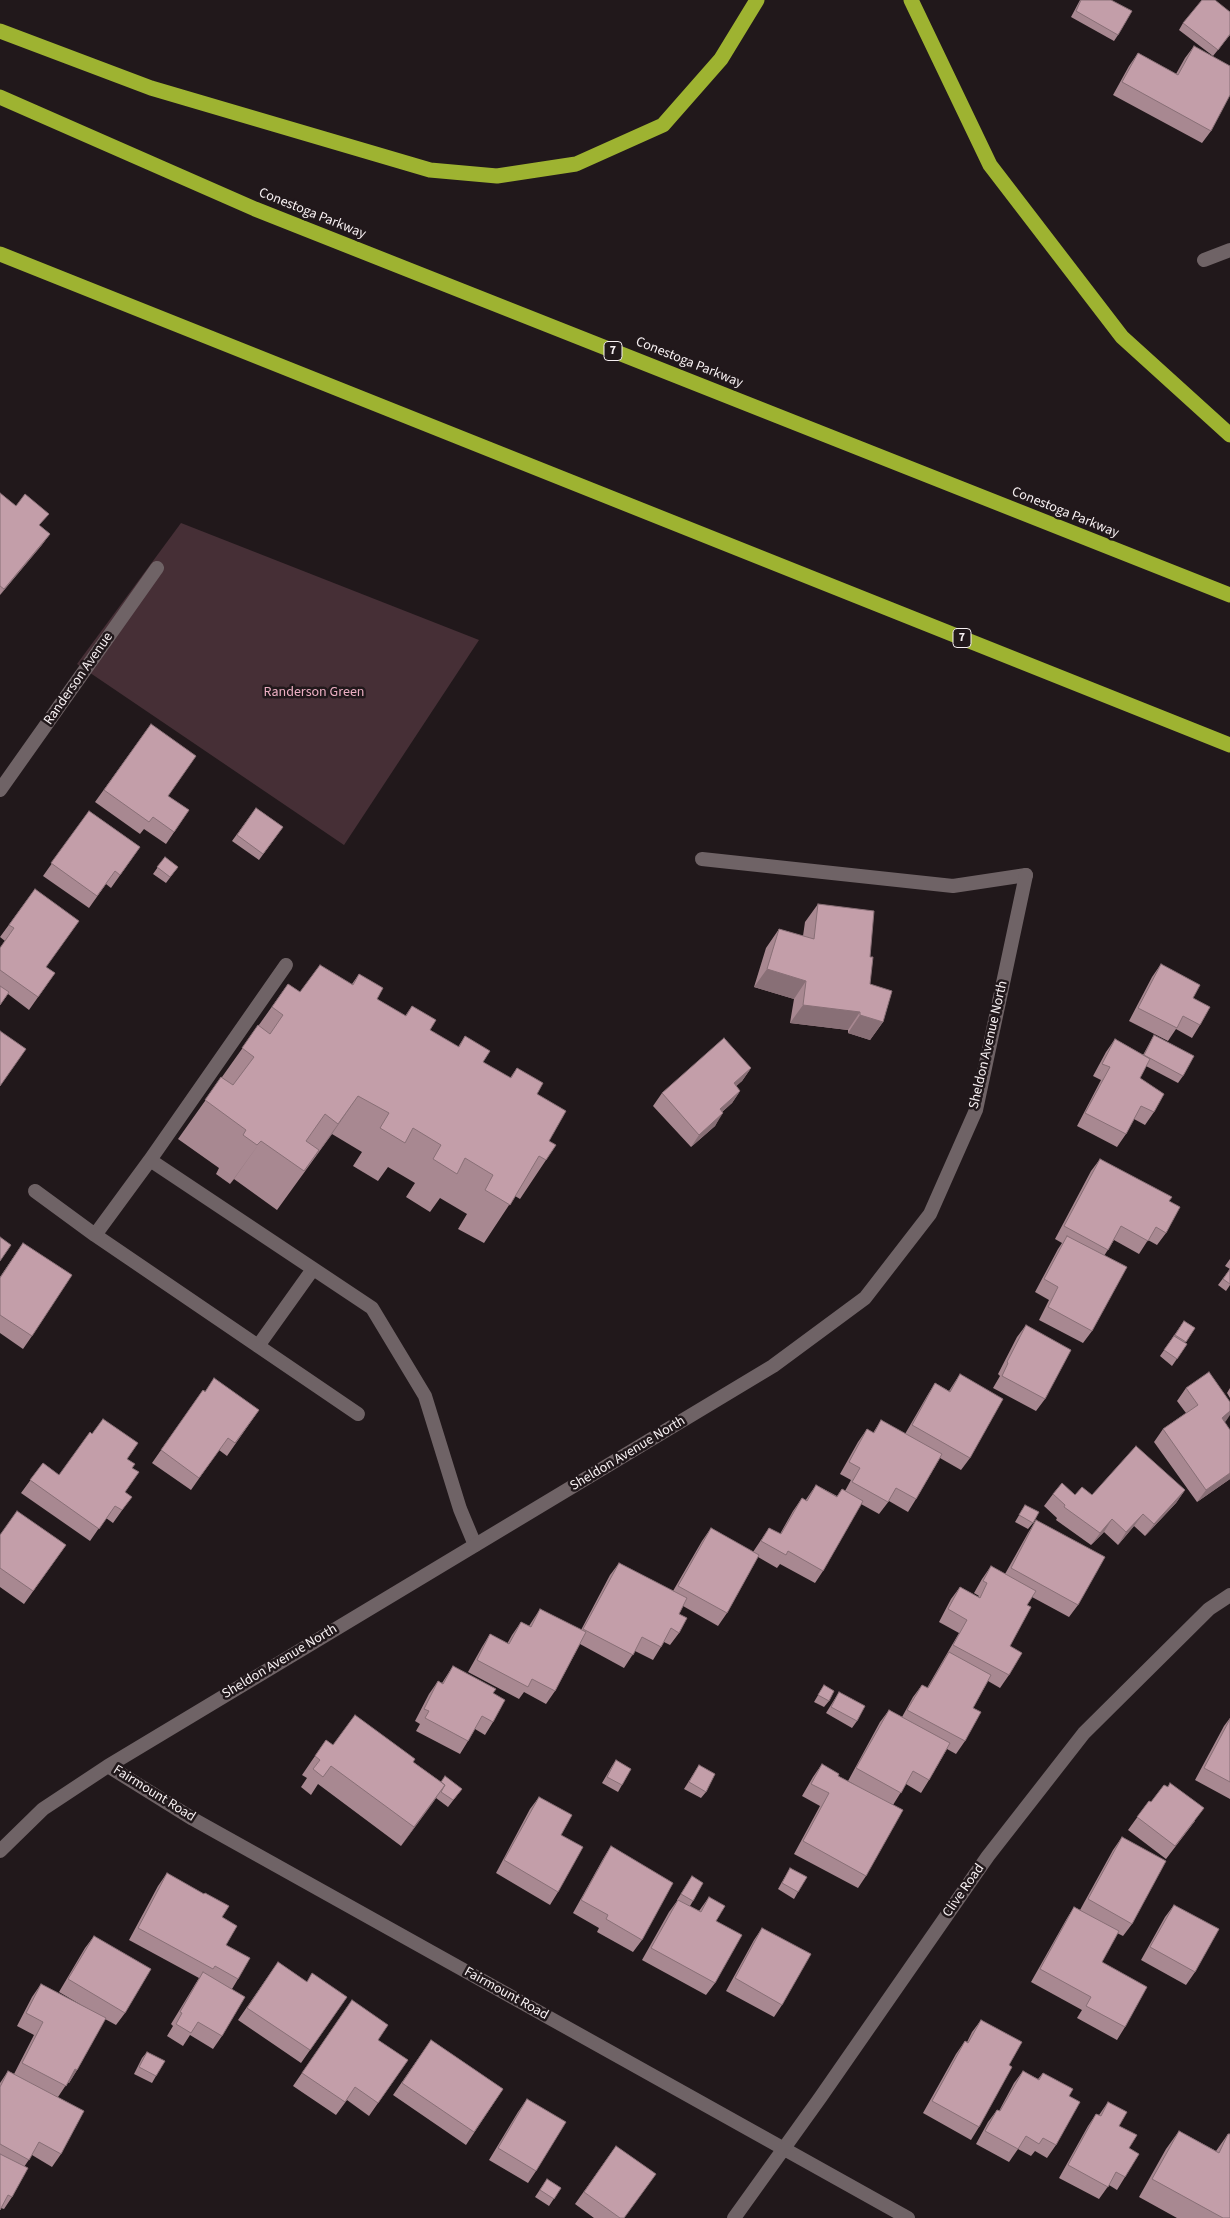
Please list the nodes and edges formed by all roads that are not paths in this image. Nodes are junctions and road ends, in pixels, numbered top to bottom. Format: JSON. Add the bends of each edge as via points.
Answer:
{"nodes":[{"id":1,"x":757,"y":0,"type":"edge"},
{"id":2,"x":911,"y":0,"type":"edge"},
{"id":3,"x":0,"y":31,"type":"edge"},
{"id":4,"x":0,"y":97,"type":"edge"},
{"id":5,"x":1230,"y":250,"type":"edge"},
{"id":6,"x":0,"y":254,"type":"edge"},
{"id":7,"x":1204,"y":260,"type":"dead end"},
{"id":8,"x":1230,"y":435,"type":"edge"},
{"id":9,"x":157,"y":568,"type":"dead end"},
{"id":10,"x":1230,"y":595,"type":"edge"},
{"id":11,"x":1230,"y":745,"type":"edge"},
{"id":12,"x":0,"y":790,"type":"edge"},
{"id":13,"x":702,"y":859,"type":"dead end"},
{"id":14,"x":286,"y":965,"type":"dead end"},
{"id":15,"x":150,"y":1160,"type":"junction"},
{"id":16,"x":35,"y":1191,"type":"dead end"},
{"id":17,"x":95,"y":1235,"type":"junction"},
{"id":18,"x":314,"y":1269,"type":"junction"},
{"id":19,"x":258,"y":1346,"type":"junction"},
{"id":20,"x":358,"y":1414,"type":"dead end"},
{"id":21,"x":475,"y":1545,"type":"junction"},
{"id":22,"x":1230,"y":1595,"type":"edge"},
{"id":23,"x":108,"y":1766,"type":"junction"},
{"id":24,"x":0,"y":1851,"type":"edge"},
{"id":25,"x":782,"y":2149,"type":"junction"},
{"id":26,"x":734,"y":2218,"type":"edge"},
{"id":27,"x":908,"y":2218,"type":"edge"}],
"edges":[{"from":1,"to":3,"type":"highway","via":[[721,59],[663,125],[576,164],[497,176],[430,170],[151,88]]},
{"from":2,"to":8,"type":"highway","via":[[990,166],[1122,337]]},
{"from":4,"to":10,"type":"highway","name":"Conestoga Parkway","number":"7","via":[[255,209]]},
{"from":5,"to":7,"type":"street"},
{"from":6,"to":11,"type":"highway","number":"7"},
{"from":9,"to":12,"type":"street","name":"Randerson Avenue"},
{"from":13,"to":21,"type":"street","name":"Sheldon Avenue North","via":[[953,886],[1026,875],[976,1110],[930,1214],[864,1298],[773,1366]]},
{"from":14,"to":15,"type":"street"},
{"from":15,"to":17,"type":"street"},
{"from":15,"to":18,"type":"street"},
{"from":16,"to":17,"type":"street"},
{"from":17,"to":19,"type":"street"},
{"from":18,"to":19,"type":"street"},
{"from":18,"to":21,"type":"street","via":[[372,1308],[425,1396]]},
{"from":19,"to":20,"type":"street"},
{"from":21,"to":23,"type":"street","name":"Sheldon Avenue North"},
{"from":22,"to":25,"type":"street","name":"Clive Road","via":[[1209,1609],[1084,1733],[988,1856]]},
{"from":23,"to":24,"type":"street","name":"Sheldon Avenue North","via":[[43,1809]]},
{"from":23,"to":25,"type":"street","name":"Fairmount Road","via":[[193,1819]]},
{"from":25,"to":26,"type":"street","name":"Clive Road"},
{"from":25,"to":27,"type":"street","name":"Fairmount Road"}]}
